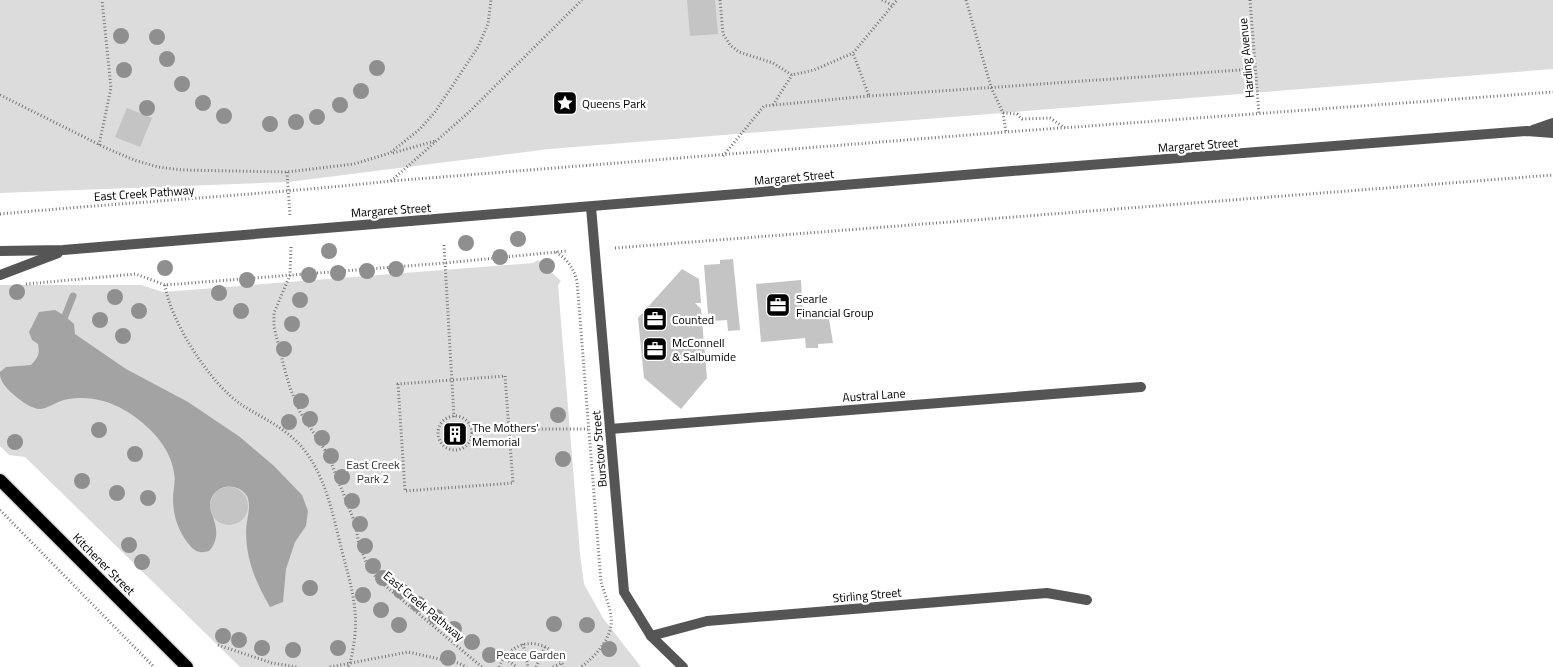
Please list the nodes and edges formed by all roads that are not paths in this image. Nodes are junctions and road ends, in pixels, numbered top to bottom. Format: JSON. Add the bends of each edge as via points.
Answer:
{"nodes":[{"id":1,"x":1553,"y":123,"type":"edge"},
{"id":2,"x":1527,"y":131,"type":"junction"},
{"id":3,"x":1553,"y":133,"type":"edge"},
{"id":4,"x":591,"y":207,"type":"junction"},
{"id":5,"x":64,"y":250,"type":"junction"},
{"id":6,"x":0,"y":251,"type":"edge"},
{"id":7,"x":0,"y":275,"type":"edge"},
{"id":8,"x":1141,"y":387,"type":"dead end"},
{"id":9,"x":610,"y":428,"type":"junction"},
{"id":10,"x":0,"y":480,"type":"edge"},
{"id":11,"x":1087,"y":600,"type":"dead end"},
{"id":12,"x":651,"y":636,"type":"junction"},
{"id":13,"x":187,"y":667,"type":"edge"},
{"id":14,"x":683,"y":667,"type":"edge"}],
"edges":[{"from":1,"to":2,"type":"street","name":"Margaret Street"},
{"from":2,"to":3,"type":"street","name":"Margaret Street"},
{"from":2,"to":4,"type":"street","name":"Margaret Street"},
{"from":4,"to":5,"type":"street","name":"Margaret Street"},
{"from":4,"to":9,"type":"street","name":"Burstow Street"},
{"from":5,"to":6,"type":"street","name":"Margaret Street"},
{"from":5,"to":7,"type":"street","name":"Margaret Street"},
{"from":8,"to":9,"type":"street","name":"Austral Lane"},
{"from":9,"to":12,"type":"street","name":"Burstow Street","via":[[624,592]]},
{"from":10,"to":13,"type":"main road","name":"Kitchener Street"},
{"from":11,"to":12,"type":"street","name":"Stirling Street","via":[[1047,593],[716,620]]},
{"from":12,"to":14,"type":"street","name":"Burstow Street"}]}
